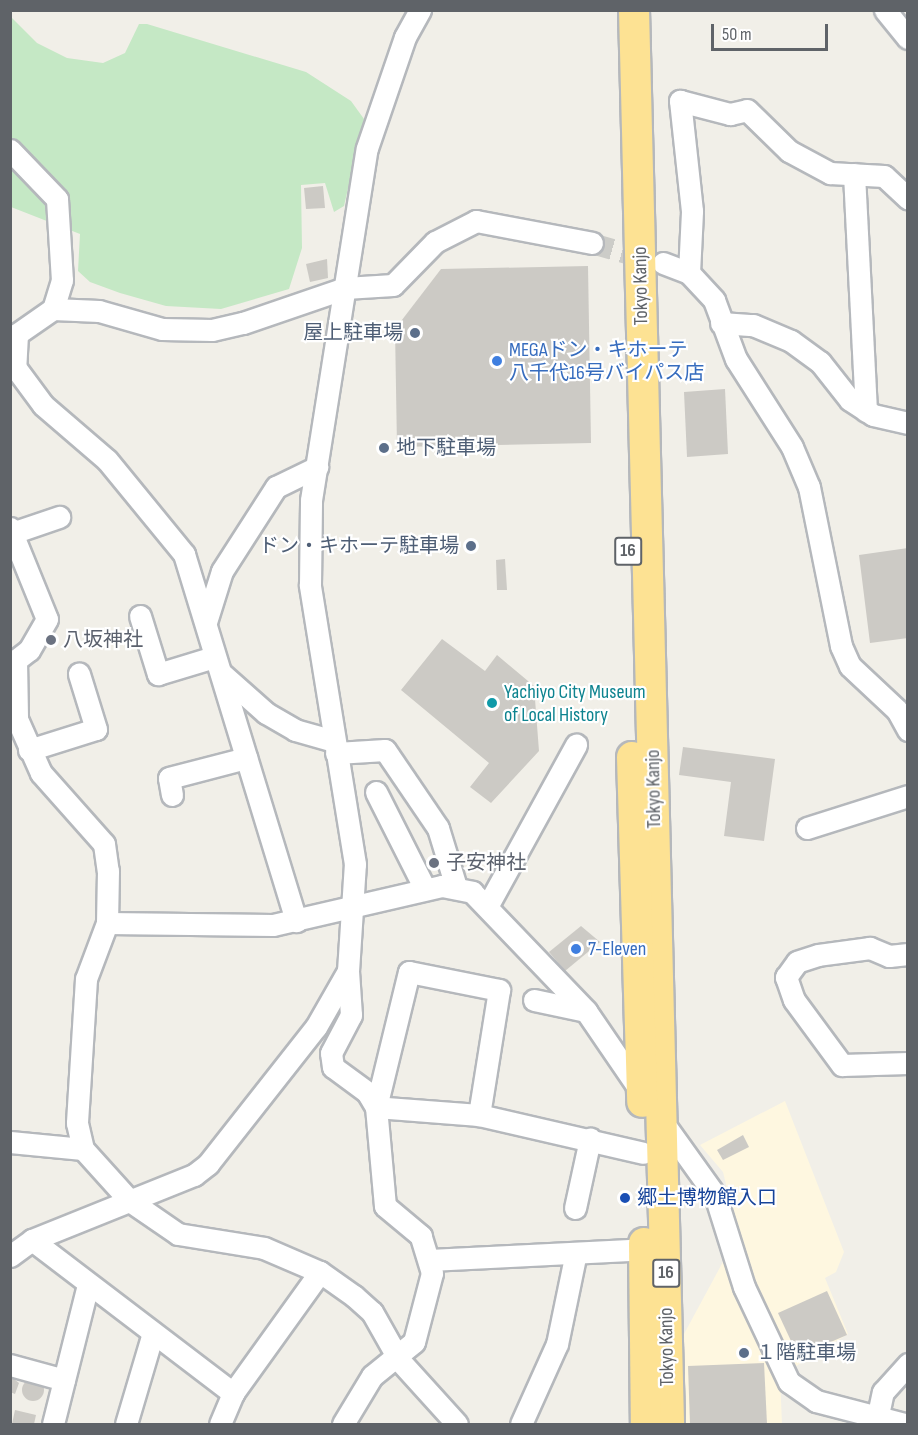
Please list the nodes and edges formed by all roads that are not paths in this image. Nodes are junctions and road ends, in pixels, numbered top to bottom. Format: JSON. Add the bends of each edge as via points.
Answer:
{"nodes":[{"id":1,"x":420,"y":10,"type":"edge"},
{"id":2,"x":614,"y":10,"type":"edge"},
{"id":3,"x":634,"y":10,"type":"edge"},
{"id":4,"x":885,"y":10,"type":"edge"},
{"id":5,"x":908,"y":38,"type":"edge"},
{"id":6,"x":10,"y":150,"type":"edge"},
{"id":7,"x":854,"y":174,"type":"junction"},
{"id":8,"x":908,"y":198,"type":"edge"},
{"id":9,"x":592,"y":243,"type":"tunnel mouth"},
{"id":10,"x":663,"y":263,"type":"tunnel mouth"},
{"id":11,"x":689,"y":273,"type":"junction"},
{"id":12,"x":345,"y":288,"type":"junction"},
{"id":13,"x":53,"y":309,"type":"junction"},
{"id":14,"x":721,"y":323,"type":"junction"},
{"id":15,"x":14,"y":333,"type":"edge"},
{"id":16,"x":13,"y":374,"type":"edge"},
{"id":17,"x":866,"y":411,"type":"junction"},
{"id":18,"x":908,"y":423,"type":"edge"},
{"id":19,"x":317,"y":467,"type":"junction"},
{"id":20,"x":59,"y":517,"type":"dead end"},
{"id":21,"x":11,"y":530,"type":"edge"},
{"id":22,"x":140,"y":616,"type":"dead end"},
{"id":23,"x":206,"y":622,"type":"junction"},
{"id":24,"x":13,"y":660,"type":"edge"},
{"id":25,"x":216,"y":664,"type":"junction"},
{"id":26,"x":79,"y":674,"type":"dead end"},
{"id":27,"x":908,"y":730,"type":"edge"},
{"id":28,"x":576,"y":746,"type":"dead end"},
{"id":29,"x":335,"y":747,"type":"junction"},
{"id":30,"x":29,"y":750,"type":"junction"},
{"id":31,"x":246,"y":758,"type":"junction"},
{"id":32,"x":375,"y":792,"type":"dead end"},
{"id":33,"x":172,"y":795,"type":"dead end"},
{"id":34,"x":908,"y":796,"type":"edge"},
{"id":35,"x":807,"y":828,"type":"dead end"},
{"id":36,"x":456,"y":887,"type":"junction"},
{"id":37,"x":425,"y":889,"type":"junction"},
{"id":38,"x":488,"y":905,"type":"junction"},
{"id":39,"x":356,"y":910,"type":"junction"},
{"id":40,"x":296,"y":921,"type":"junction"},
{"id":41,"x":107,"y":923,"type":"junction"},
{"id":42,"x":908,"y":954,"type":"edge"},
{"id":43,"x":348,"y":972,"type":"junction"},
{"id":44,"x":534,"y":1000,"type":"dead end"},
{"id":45,"x":586,"y":1011,"type":"junction"},
{"id":46,"x":908,"y":1063,"type":"edge"},
{"id":47,"x":641,"y":1092,"type":"junction"},
{"id":48,"x":376,"y":1107,"type":"junction"},
{"id":49,"x":479,"y":1115,"type":"junction"},
{"id":50,"x":662,"y":1121,"type":"junction"},
{"id":51,"x":590,"y":1139,"type":"junction"},
{"id":52,"x":10,"y":1142,"type":"edge"},
{"id":53,"x":83,"y":1149,"type":"junction"},
{"id":54,"x":643,"y":1153,"type":"junction"},
{"id":55,"x":130,"y":1201,"type":"junction"},
{"id":56,"x":575,"y":1208,"type":"dead end"},
{"id":57,"x":32,"y":1240,"type":"junction"},
{"id":58,"x":644,"y":1249,"type":"junction"},
{"id":59,"x":10,"y":1256,"type":"edge"},
{"id":60,"x":575,"y":1257,"type":"junction"},
{"id":61,"x":430,"y":1260,"type":"junction"},
{"id":62,"x":320,"y":1272,"type":"junction"},
{"id":63,"x":88,"y":1285,"type":"junction"},
{"id":64,"x":153,"y":1334,"type":"junction"},
{"id":65,"x":399,"y":1360,"type":"junction"},
{"id":66,"x":908,"y":1364,"type":"edge"},
{"id":67,"x":10,"y":1365,"type":"edge"},
{"id":68,"x":64,"y":1380,"type":"junction"},
{"id":69,"x":233,"y":1393,"type":"junction"},
{"id":70,"x":876,"y":1420,"type":"edge"},
{"id":71,"x":53,"y":1425,"type":"edge"},
{"id":72,"x":126,"y":1425,"type":"edge"},
{"id":73,"x":220,"y":1425,"type":"edge"},
{"id":74,"x":343,"y":1425,"type":"edge"},
{"id":75,"x":457,"y":1425,"type":"edge"},
{"id":76,"x":521,"y":1425,"type":"edge"},
{"id":77,"x":646,"y":1425,"type":"edge"},
{"id":78,"x":669,"y":1425,"type":"edge"},
{"id":79,"x":904,"y":1425,"type":"edge"}],
"edges":[{"from":1,"to":12,"type":"street","via":[[405,37],[367,148]]},
{"from":2,"to":47,"type":"highway","name":"Tokyo Kanjo","number":"16"},
{"from":3,"to":50,"type":"highway","name":"Tokyo Kanjo","number":"16"},
{"from":4,"to":5,"type":"street"},
{"from":6,"to":13,"type":"street","via":[[57,199],[62,280]]},
{"from":7,"to":8,"type":"street","via":[[884,176]]},
{"from":7,"to":11,"type":"street","via":[[830,173],[789,151],[747,110],[730,114],[680,101],[693,211]]},
{"from":7,"to":17,"type":"street"},
{"from":9,"to":12,"type":"street","via":[[476,221],[435,242],[393,285]]},
{"from":10,"to":11,"type":"street"},
{"from":11,"to":14,"type":"street","via":[[714,300]]},
{"from":12,"to":13,"type":"street","via":[[212,330],[162,329],[99,311]]},
{"from":12,"to":19,"type":"street"},
{"from":13,"to":15,"type":"street"},
{"from":14,"to":17,"type":"street","via":[[753,326],[791,341]]},
{"from":14,"to":27,"type":"street","via":[[736,359],[792,447],[809,487],[845,656],[897,710]]},
{"from":15,"to":16,"type":"street"},
{"from":16,"to":23,"type":"street","via":[[150,507],[184,554]]},
{"from":17,"to":18,"type":"street"},
{"from":19,"to":23,"type":"street","via":[[276,487],[222,571]]},
{"from":19,"to":29,"type":"street","via":[[310,585]]},
{"from":20,"to":21,"type":"street"},
{"from":21,"to":24,"type":"street","via":[[47,619],[29,650]]},
{"from":22,"to":25,"type":"street","via":[[158,674]]},
{"from":23,"to":25,"type":"street"},
{"from":24,"to":30,"type":"street","via":[[13,696]]},
{"from":25,"to":29,"type":"street","via":[[266,713]]},
{"from":25,"to":31,"type":"street"},
{"from":26,"to":30,"type":"street","via":[[96,729]]},
{"from":28,"to":38,"type":"street"},
{"from":29,"to":36,"type":"street","via":[[385,750],[438,828]]},
{"from":29,"to":39,"type":"street","via":[[354,864]]},
{"from":30,"to":41,"type":"street","via":[[41,773],[104,844]]},
{"from":31,"to":33,"type":"street","via":[[169,778]]},
{"from":31,"to":40,"type":"street"},
{"from":32,"to":37,"type":"street"},
{"from":34,"to":35,"type":"street"},
{"from":36,"to":37,"type":"street"},
{"from":36,"to":38,"type":"street"},
{"from":37,"to":39,"type":"street"},
{"from":38,"to":45,"type":"street"},
{"from":39,"to":40,"type":"street"},
{"from":39,"to":43,"type":"street"},
{"from":40,"to":41,"type":"street","via":[[155,928]]},
{"from":41,"to":53,"type":"street","via":[[86,979],[77,1123]]},
{"from":42,"to":46,"type":"street","via":[[889,956],[870,948],[818,955],[797,963],[786,978],[794,1000],[842,1065]]},
{"from":43,"to":48,"type":"street","via":[[351,1015],[331,1053],[333,1067],[367,1092]]},
{"from":43,"to":55,"type":"street","via":[[316,1027],[208,1164]]},
{"from":44,"to":45,"type":"street"},
{"from":45,"to":47,"type":"street"},
{"from":47,"to":50,"type":"street"},
{"from":47,"to":54,"type":"highway","name":"Tokyo Kanjo","number":"16"},
{"from":48,"to":49,"type":"street"},
{"from":48,"to":49,"type":"street","via":[[409,972],[499,990]]},
{"from":48,"to":61,"type":"street","via":[[385,1206],[421,1236]]},
{"from":49,"to":51,"type":"street"},
{"from":50,"to":70,"type":"street","via":[[715,1195],[744,1287],[789,1382],[816,1401]]},
{"from":50,"to":78,"type":"highway","name":"Tokyo Kanjo","number":"16"},
{"from":51,"to":54,"type":"street"},
{"from":51,"to":56,"type":"street"},
{"from":52,"to":53,"type":"street"},
{"from":53,"to":55,"type":"street"},
{"from":54,"to":58,"type":"highway","name":"Tokyo Kanjo","number":"16"},
{"from":55,"to":57,"type":"street"},
{"from":55,"to":62,"type":"street","via":[[178,1234],[264,1248]]},
{"from":57,"to":59,"type":"street"},
{"from":57,"to":63,"type":"street"},
{"from":58,"to":60,"type":"street"},
{"from":58,"to":77,"type":"highway","name":"Tokyo Kanjo","number":"16"},
{"from":60,"to":61,"type":"street"},
{"from":60,"to":76,"type":"street","via":[[557,1344]]},
{"from":61,"to":65,"type":"street","via":[[414,1342]]},
{"from":62,"to":65,"type":"street","via":[[372,1312]]},
{"from":62,"to":69,"type":"street"},
{"from":63,"to":64,"type":"street"},
{"from":63,"to":68,"type":"street"},
{"from":64,"to":69,"type":"street"},
{"from":64,"to":72,"type":"street"},
{"from":65,"to":74,"type":"street","via":[[372,1376]]},
{"from":65,"to":75,"type":"street"},
{"from":66,"to":70,"type":"street","via":[[884,1392]]},
{"from":67,"to":68,"type":"street"},
{"from":68,"to":71,"type":"street"},
{"from":69,"to":73,"type":"street"},
{"from":70,"to":79,"type":"street"}]}
